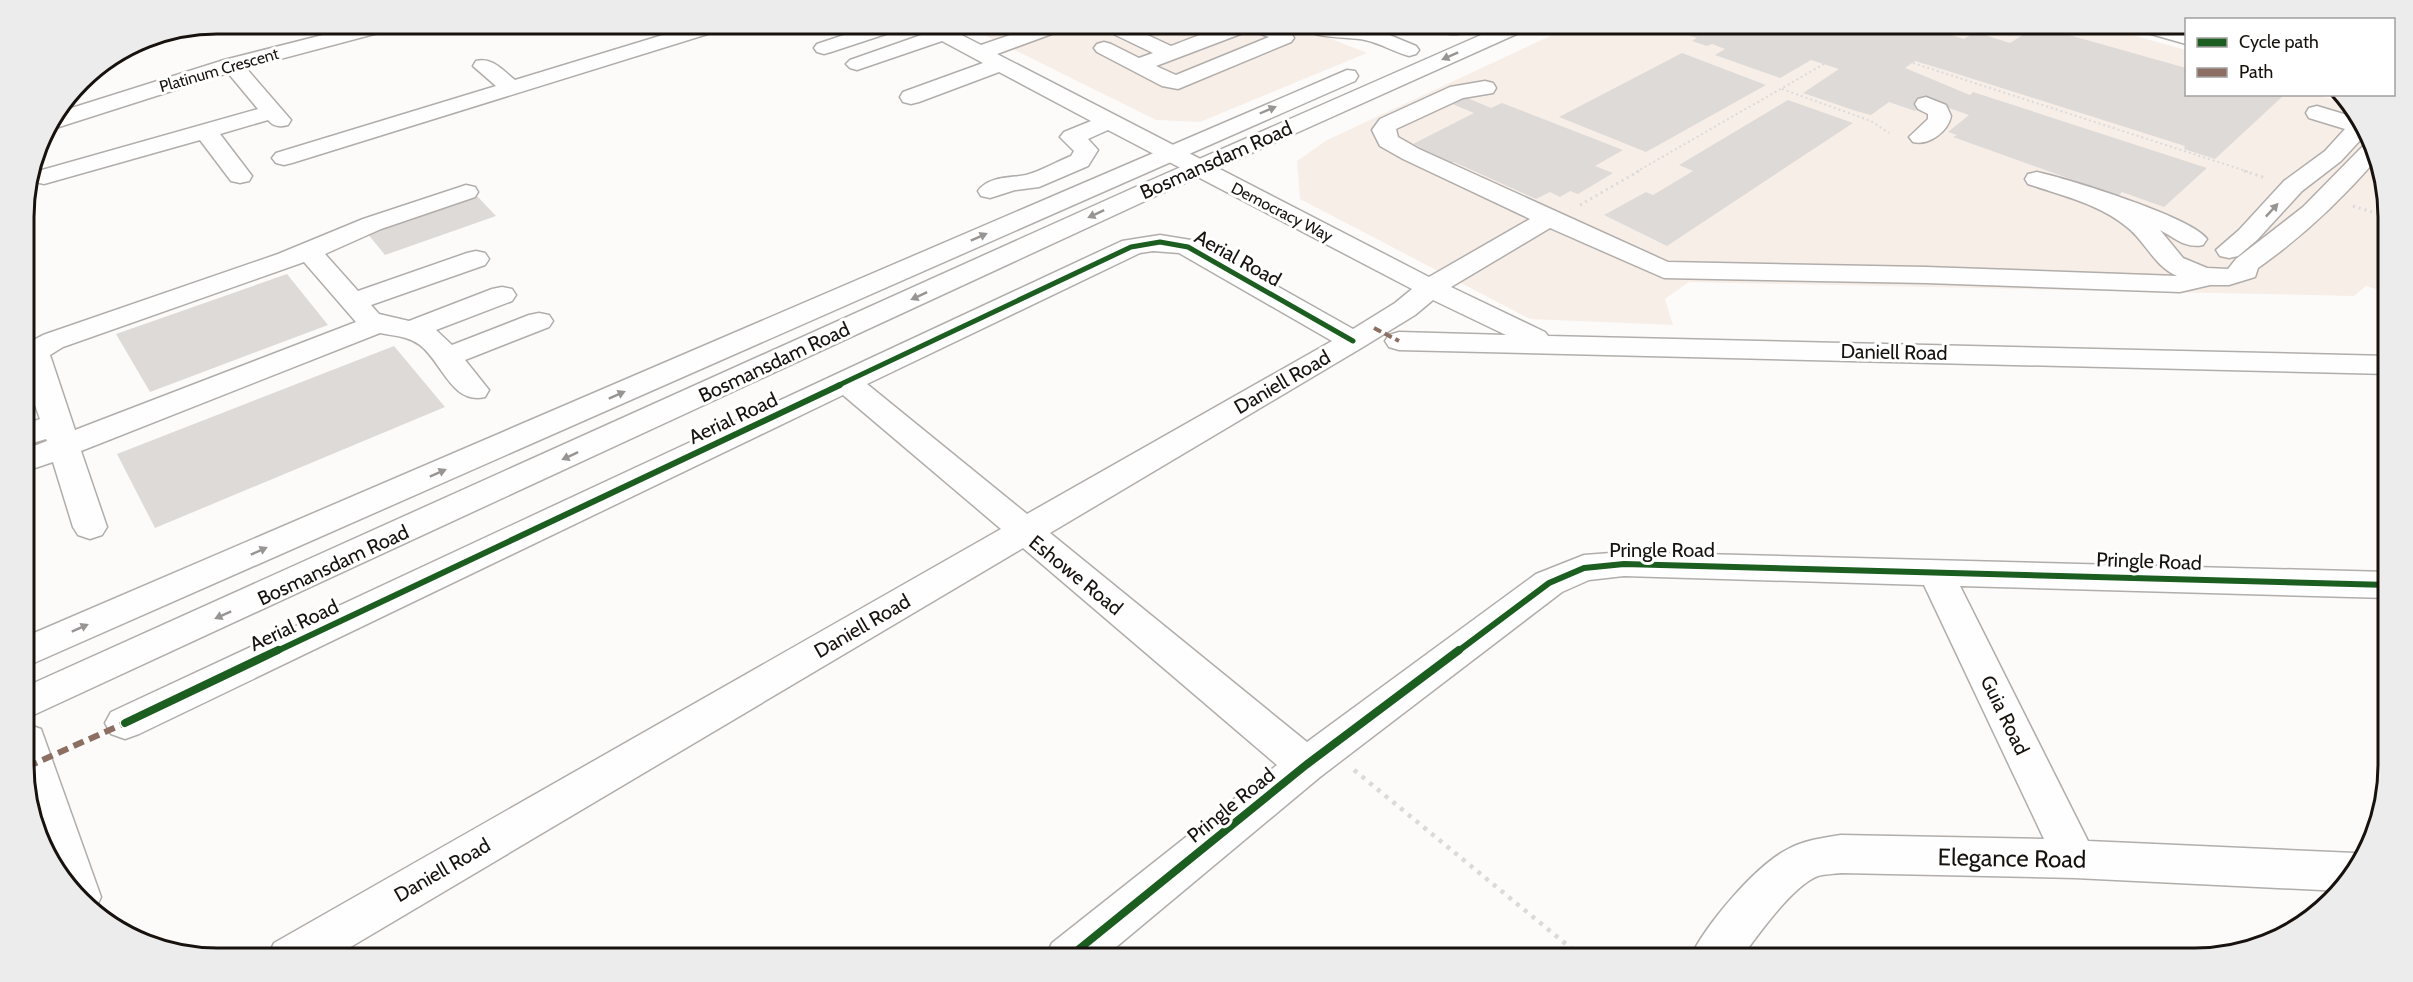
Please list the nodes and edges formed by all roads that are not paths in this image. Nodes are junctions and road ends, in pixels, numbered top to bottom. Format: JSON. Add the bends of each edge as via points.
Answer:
{"nodes":[{"id":1,"x":342,"y":35,"type":"edge"},
{"id":2,"x":669,"y":35,"type":"edge"},
{"id":3,"x":864,"y":35,"type":"edge"},
{"id":4,"x":940,"y":35,"type":"edge"},
{"id":5,"x":945,"y":35,"type":"edge"},
{"id":6,"x":1009,"y":35,"type":"edge"},
{"id":7,"x":1024,"y":35,"type":"edge"},
{"id":8,"x":1131,"y":35,"type":"edge"},
{"id":9,"x":1217,"y":35,"type":"edge"},
{"id":10,"x":1281,"y":35,"type":"edge"},
{"id":11,"x":1372,"y":35,"type":"edge"},
{"id":12,"x":1437,"y":35,"type":"edge"},
{"id":13,"x":1498,"y":35,"type":"edge"},
{"id":14,"x":824,"y":48,"type":"dead end"},
{"id":15,"x":1104,"y":48,"type":"dead end"},
{"id":16,"x":974,"y":50,"type":"junction"},
{"id":17,"x":1409,"y":50,"type":"junction"},
{"id":18,"x":1169,"y":53,"type":"junction"},
{"id":19,"x":857,"y":64,"type":"dead end"},
{"id":20,"x":1001,"y":64,"type":"junction"},
{"id":21,"x":232,"y":65,"type":"junction"},
{"id":22,"x":484,"y":66,"type":"dead end"},
{"id":23,"x":1138,"y":66,"type":"junction"},
{"id":24,"x":512,"y":88,"type":"junction"},
{"id":25,"x":1485,"y":88,"type":"dead end"},
{"id":26,"x":912,"y":97,"type":"dead end"},
{"id":27,"x":1926,"y":104,"type":"dead end"},
{"id":28,"x":2318,"y":113,"type":"dead end"},
{"id":29,"x":64,"y":118,"type":"edge"},
{"id":30,"x":1109,"y":122,"type":"junction"},
{"id":31,"x":2353,"y":125,"type":"edge"},
{"id":32,"x":205,"y":131,"type":"junction"},
{"id":33,"x":2356,"y":131,"type":"edge"},
{"id":34,"x":1921,"y":137,"type":"dead end"},
{"id":35,"x":1169,"y":153,"type":"junction"},
{"id":36,"x":2367,"y":154,"type":"edge"},
{"id":37,"x":284,"y":158,"type":"dead end"},
{"id":38,"x":1197,"y":168,"type":"junction"},
{"id":39,"x":44,"y":177,"type":"dead end"},
{"id":40,"x":240,"y":177,"type":"dead end"},
{"id":41,"x":2037,"y":179,"type":"dead end"},
{"id":42,"x":990,"y":191,"type":"dead end"},
{"id":43,"x":466,"y":192,"type":"dead end"},
{"id":44,"x":2111,"y":204,"type":"junction"},
{"id":45,"x":1550,"y":218,"type":"junction"},
{"id":46,"x":2194,"y":239,"type":"junction"},
{"id":47,"x":309,"y":252,"type":"junction"},
{"id":48,"x":2237,"y":257,"type":"junction"},
{"id":49,"x":476,"y":259,"type":"dead end"},
{"id":50,"x":2163,"y":265,"type":"junction"},
{"id":51,"x":1430,"y":288,"type":"junction"},
{"id":52,"x":502,"y":295,"type":"dead end"},
{"id":53,"x":354,"y":302,"type":"junction"},
{"id":54,"x":539,"y":321,"type":"dead end"},
{"id":55,"x":377,"y":324,"type":"junction"},
{"id":56,"x":414,"y":329,"type":"junction"},
{"id":57,"x":1353,"y":341,"type":"junction"},
{"id":58,"x":1399,"y":341,"type":"dead end"},
{"id":59,"x":1548,"y":344,"type":"junction"},
{"id":60,"x":446,"y":357,"type":"junction"},
{"id":61,"x":2378,"y":365,"type":"edge"},
{"id":62,"x":847,"y":383,"type":"junction"},
{"id":63,"x":474,"y":390,"type":"dead end"},
{"id":64,"x":35,"y":435,"type":"edge"},
{"id":65,"x":60,"y":435,"type":"junction"},
{"id":66,"x":35,"y":454,"type":"edge"},
{"id":67,"x":90,"y":527,"type":"dead end"},
{"id":68,"x":1024,"y":532,"type":"junction"},
{"id":69,"x":1935,"y":571,"type":"junction"},
{"id":70,"x":2378,"y":585,"type":"edge"},
{"id":71,"x":34,"y":649,"type":"edge"},
{"id":72,"x":34,"y":700,"type":"edge"},
{"id":73,"x":125,"y":723,"type":"dead end"},
{"id":74,"x":1317,"y":757,"type":"junction"},
{"id":75,"x":34,"y":767,"type":"edge"},
{"id":76,"x":2075,"y":859,"type":"junction"},
{"id":77,"x":2344,"y":871,"type":"edge"},
{"id":78,"x":71,"y":873,"type":"edge"},
{"id":79,"x":1722,"y":947,"type":"edge"},
{"id":80,"x":307,"y":948,"type":"edge"},
{"id":81,"x":1081,"y":948,"type":"edge"}],
"edges":[{"from":1,"to":21,"type":"street","name":"Platinum Crescent"},
{"from":2,"to":24,"type":"street","via":[[609,50]]},
{"from":3,"to":14,"type":"street"},
{"from":4,"to":19,"type":"street"},
{"from":5,"to":16,"type":"street","name":"Democracy Way"},
{"from":6,"to":16,"type":"street"},
{"from":7,"to":16,"type":"street"},
{"from":8,"to":18,"type":"street"},
{"from":9,"to":18,"type":"street"},
{"from":10,"to":23,"type":"street","via":[[1284,38],[1178,82]]},
{"from":11,"to":17,"type":"street"},
{"from":12,"to":17,"type":"street","name":"Bosmansdam Road"},
{"from":13,"to":38,"type":"street","name":"Bosmansdam Road","one_way":true},
{"from":15,"to":23,"type":"street"},
{"from":16,"to":20,"type":"street","name":"Democracy Way"},
{"from":35,"to":17,"type":"street","name":"Bosmansdam Road","one_way":true},
{"from":18,"to":23,"type":"street"},
{"from":20,"to":26,"type":"street"},
{"from":20,"to":30,"type":"street","name":"Democracy Way"},
{"from":21,"to":29,"type":"street","name":"Platinum Crescent"},
{"from":21,"to":32,"type":"street","via":[[276,116]]},
{"from":22,"to":24,"type":"street"},
{"from":24,"to":37,"type":"street"},
{"from":25,"to":45,"type":"street","via":[[1458,92],[1388,124],[1384,130],[1388,141]]},
{"from":27,"to":34,"type":"street","via":[[1938,110],[1940,116]]},
{"from":28,"to":31,"type":"street"},
{"from":30,"to":35,"type":"street","name":"Democracy Way"},
{"from":30,"to":42,"type":"street","via":[[1072,137],[1086,150],[1080,161],[1032,181]]},
{"from":32,"to":39,"type":"street"},
{"from":32,"to":40,"type":"street"},
{"from":48,"to":33,"type":"street","one_way":true,"via":[[2248,235],[2293,186],[2333,156]]},
{"from":35,"to":38,"type":"street","name":"Democracy Way"},
{"from":71,"to":35,"type":"street","name":"Bosmansdam Road","one_way":true},
{"from":36,"to":48,"type":"street","via":[[2329,198],[2275,245]]},
{"from":38,"to":51,"type":"street","name":"Democracy Way"},
{"from":38,"to":72,"type":"street","name":"Bosmansdam Road","one_way":true},
{"from":41,"to":44,"type":"street"},
{"from":43,"to":47,"type":"street","via":[[372,224]]},
{"from":44,"to":46,"type":"street","via":[[2165,222]]},
{"from":44,"to":50,"type":"street","via":[[2131,217]]},
{"from":45,"to":50,"type":"street","via":[[1664,270],[1926,274]]},
{"from":45,"to":51,"type":"street","name":"Daniell Road"},
{"from":46,"to":48,"type":"street"},
{"from":46,"to":50,"type":"street","via":[[2166,241]]},
{"from":47,"to":53,"type":"street"},
{"from":47,"to":65,"type":"street","via":[[53,341],[38,350],[35,356]]},
{"from":48,"to":50,"type":"street","via":[[2245,271],[2238,276],[2209,276],[2180,284]]},
{"from":49,"to":53,"type":"street"},
{"from":51,"to":57,"type":"street","name":"Daniell Road","via":[[1405,309]]},
{"from":51,"to":59,"type":"street","name":"Democracy Way"},
{"from":52,"to":56,"type":"street"},
{"from":53,"to":55,"type":"street"},
{"from":54,"to":60,"type":"street"},
{"from":55,"to":56,"type":"street"},
{"from":55,"to":65,"type":"street"},
{"from":56,"to":60,"type":"street","via":[[433,340]]},
{"from":57,"to":62,"type":"street","name":"Aerial Road","via":[[1188,248],[1159,241],[1131,247]]},
{"from":57,"to":68,"type":"street","name":"Daniell Road"},
{"from":58,"to":59,"type":"street","name":"Daniell Road"},
{"from":59,"to":61,"type":"street","name":"Daniell Road"},
{"from":60,"to":63,"type":"street"},
{"from":62,"to":68,"type":"street","name":"Eshowe Road"},
{"from":62,"to":73,"type":"street","name":"Aerial Road"},
{"from":64,"to":65,"type":"street"},
{"from":65,"to":66,"type":"street"},
{"from":65,"to":67,"type":"street"},
{"from":68,"to":74,"type":"street","name":"Eshowe Road"},
{"from":68,"to":80,"type":"street","name":"Daniell Road"},
{"from":69,"to":70,"type":"street","name":"Pringle Road"},
{"from":69,"to":74,"type":"street","name":"Pringle Road","via":[[1624,564],[1584,568],[1549,583]]},
{"from":69,"to":76,"type":"street","name":"Guia Road"},
{"from":74,"to":81,"type":"street","name":"Pringle Road"},
{"from":75,"to":78,"type":"street"},
{"from":76,"to":77,"type":"street","name":"Elegance Road"},
{"from":76,"to":79,"type":"street","name":"Elegance Road","via":[[1841,854],[1818,857],[1803,861],[1782,877]]}]}
